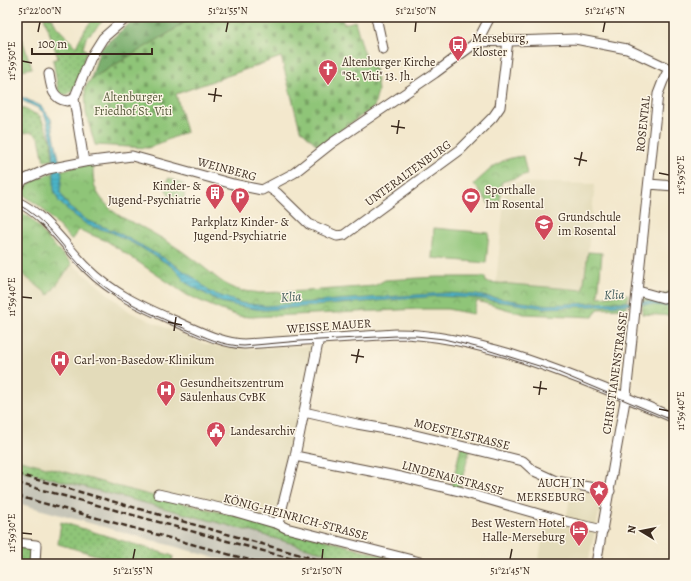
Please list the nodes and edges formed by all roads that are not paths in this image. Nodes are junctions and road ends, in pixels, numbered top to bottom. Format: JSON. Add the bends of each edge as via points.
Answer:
{"nodes":[{"id":1,"x":127,"y":17,"type":"edge"},
{"id":2,"x":376,"y":17,"type":"edge"},
{"id":3,"x":490,"y":17,"type":"edge"},
{"id":4,"x":508,"y":40,"type":"junction"},
{"id":5,"x":477,"y":42,"type":"junction"},
{"id":6,"x":383,"y":49,"type":"dead end"},
{"id":7,"x":672,"y":70,"type":"edge"},
{"id":8,"x":49,"y":74,"type":"dead end"},
{"id":9,"x":74,"y":99,"type":"junction"},
{"id":10,"x":84,"y":162,"type":"junction"},
{"id":11,"x":649,"y":184,"type":"junction"},
{"id":12,"x":674,"y":186,"type":"edge"},
{"id":13,"x":268,"y":187,"type":"junction"},
{"id":14,"x":17,"y":188,"type":"edge"},
{"id":15,"x":17,"y":202,"type":"edge"},
{"id":16,"x":638,"y":293,"type":"junction"},
{"id":17,"x":674,"y":294,"type":"edge"},
{"id":18,"x":319,"y":338,"type":"junction"},
{"id":19,"x":626,"y":397,"type":"junction"},
{"id":20,"x":304,"y":412,"type":"junction"},
{"id":21,"x":674,"y":418,"type":"edge"},
{"id":22,"x":295,"y":456,"type":"junction"},
{"id":23,"x":610,"y":491,"type":"junction"},
{"id":24,"x":158,"y":494,"type":"dead end"},
{"id":25,"x":278,"y":524,"type":"junction"},
{"id":26,"x":603,"y":530,"type":"junction"},
{"id":27,"x":17,"y":543,"type":"edge"},
{"id":28,"x":35,"y":564,"type":"edge"},
{"id":29,"x":428,"y":564,"type":"edge"},
{"id":30,"x":596,"y":564,"type":"edge"}],
"edges":[{"from":1,"to":9,"type":"street","via":[[103,38],[91,57]]},
{"from":2,"to":6,"type":"street"},
{"from":3,"to":5,"type":"street"},
{"from":4,"to":5,"type":"street"},
{"from":4,"to":7,"type":"street","via":[[576,39],[627,49]]},
{"from":4,"to":13,"type":"street","name":"UNTERALTENBURG","via":[[500,107],[493,117],[460,150],[344,235],[337,236],[310,224]]},
{"from":5,"to":13,"type":"street","name":"WEINBERG","via":[[332,143],[294,173]]},
{"from":7,"to":11,"type":"street","name":"ROSENTAL","via":[[663,81],[658,94]]},
{"from":8,"to":9,"type":"street","via":[[52,91],[56,97],[67,101]]},
{"from":9,"to":10,"type":"street"},
{"from":10,"to":13,"type":"street","name":"WEINBERG","via":[[132,156],[240,186],[262,190]]},
{"from":10,"to":14,"type":"street","name":"WEINBERG","via":[[48,169],[23,180]]},
{"from":11,"to":12,"type":"street"},
{"from":11,"to":16,"type":"street","name":"CHRISTIANENSTRASSE"},
{"from":15,"to":18,"type":"street","name":"WEISSE MAUER","via":[[40,217],[95,275],[140,306],[231,343]]},
{"from":16,"to":17,"type":"street","via":[[663,298]]},
{"from":16,"to":19,"type":"street","name":"CHRISTIANENSTRASSE"},
{"from":18,"to":19,"type":"street","name":"WEISSE MAUER","via":[[412,334],[451,339],[556,369]]},
{"from":18,"to":20,"type":"street"},
{"from":19,"to":21,"type":"street","name":"WEISSE MAUER"},
{"from":19,"to":23,"type":"street","name":"CHRISTIANENSTRASSE"},
{"from":20,"to":22,"type":"street"},
{"from":20,"to":23,"type":"street","name":"MOESTELSTRASSE","via":[[403,432],[523,461],[534,471],[556,481]]},
{"from":22,"to":25,"type":"street"},
{"from":22,"to":26,"type":"street","name":"LINDENAUSTRASSE","via":[[401,477]]},
{"from":23,"to":26,"type":"street","name":"CHRISTIANENSTRASSE"},
{"from":24,"to":25,"type":"street","name":"KÖNIG-HEINRICH-STRASSE"},
{"from":25,"to":29,"type":"street","name":"KÖNIG-HEINRICH-STRASSE"},
{"from":26,"to":30,"type":"street","name":"CHRISTIANENSTRASSE"},
{"from":27,"to":28,"type":"street","via":[[36,546]]}]}
